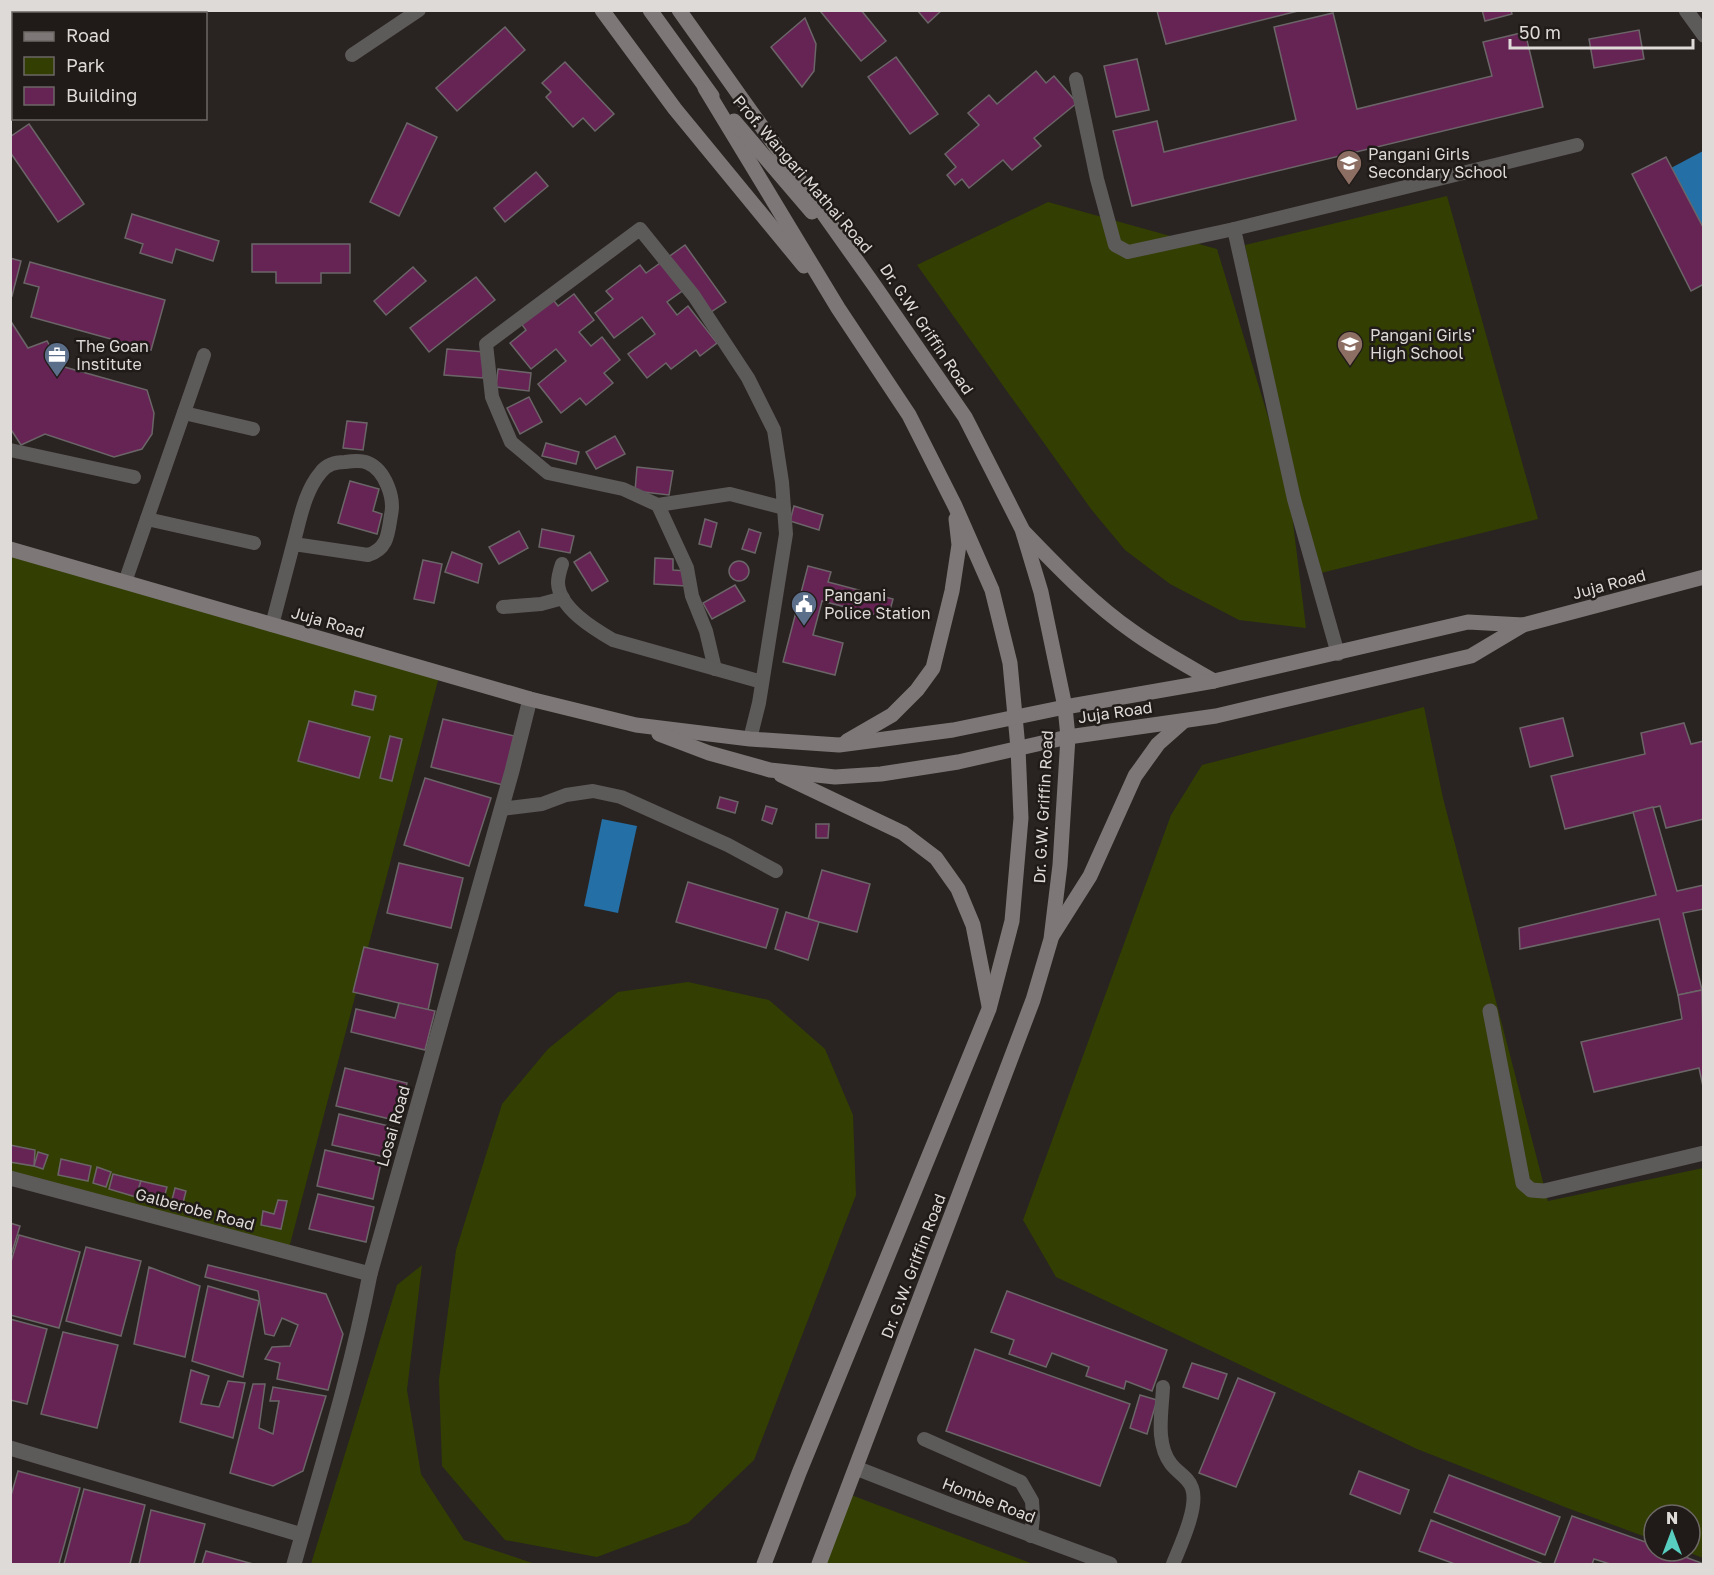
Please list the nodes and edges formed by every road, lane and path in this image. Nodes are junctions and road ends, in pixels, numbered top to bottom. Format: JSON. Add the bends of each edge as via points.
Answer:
{"nodes":[{"id":1,"x":419,"y":10,"type":"edge"},
{"id":2,"x":602,"y":10,"type":"edge"},
{"id":3,"x":650,"y":10,"type":"edge"},
{"id":4,"x":679,"y":10,"type":"edge"},
{"id":5,"x":1686,"y":10,"type":"edge"},
{"id":6,"x":1704,"y":35,"type":"edge"},
{"id":7,"x":352,"y":55,"type":"dead end"},
{"id":8,"x":1076,"y":79,"type":"dead end"},
{"id":9,"x":705,"y":88,"type":"junction"},
{"id":10,"x":1577,"y":145,"type":"dead end"},
{"id":11,"x":1234,"y":228,"type":"junction"},
{"id":12,"x":874,"y":285,"type":"junction"},
{"id":13,"x":838,"y":308,"type":"junction"},
{"id":14,"x":204,"y":355,"type":"dead end"},
{"id":15,"x":184,"y":413,"type":"junction"},
{"id":16,"x":253,"y":429,"type":"dead end"},
{"id":17,"x":10,"y":450,"type":"edge"},
{"id":18,"x":134,"y":477,"type":"dead end"},
{"id":19,"x":658,"y":505,"type":"junction"},
{"id":20,"x":955,"y":506,"type":"junction"},
{"id":21,"x":784,"y":508,"type":"junction"},
{"id":22,"x":147,"y":519,"type":"junction"},
{"id":23,"x":1022,"y":530,"type":"junction"},
{"id":24,"x":254,"y":543,"type":"dead end"},
{"id":25,"x":294,"y":544,"type":"junction"},
{"id":26,"x":10,"y":549,"type":"edge"},
{"id":27,"x":562,"y":564,"type":"dead end"},
{"id":28,"x":1704,"y":577,"type":"edge"},
{"id":29,"x":125,"y":582,"type":"junction"},
{"id":30,"x":563,"y":598,"type":"junction"},
{"id":31,"x":503,"y":608,"type":"dead end"},
{"id":32,"x":272,"y":624,"type":"junction"},
{"id":33,"x":1523,"y":625,"type":"junction"},
{"id":34,"x":1338,"y":654,"type":"junction"},
{"id":35,"x":715,"y":669,"type":"junction"},
{"id":36,"x":1214,"y":681,"type":"junction"},
{"id":37,"x":762,"y":682,"type":"junction"},
{"id":38,"x":530,"y":699,"type":"junction"},
{"id":39,"x":1065,"y":707,"type":"junction"},
{"id":40,"x":1016,"y":718,"type":"junction"},
{"id":41,"x":1185,"y":721,"type":"junction"},
{"id":42,"x":636,"y":725,"type":"junction"},
{"id":43,"x":1068,"y":737,"type":"junction"},
{"id":44,"x":750,"y":739,"type":"junction"},
{"id":45,"x":839,"y":745,"type":"junction"},
{"id":46,"x":1018,"y":748,"type":"junction"},
{"id":47,"x":770,"y":770,"type":"junction"},
{"id":48,"x":501,"y":808,"type":"junction"},
{"id":49,"x":776,"y":872,"type":"dead end"},
{"id":50,"x":1051,"y":939,"type":"junction"},
{"id":51,"x":989,"y":1009,"type":"junction"},
{"id":52,"x":1490,"y":1011,"type":"dead end"},
{"id":53,"x":1704,"y":1153,"type":"edge"},
{"id":54,"x":10,"y":1178,"type":"edge"},
{"id":55,"x":370,"y":1274,"type":"junction"},
{"id":56,"x":1163,"y":1387,"type":"dead end"},
{"id":57,"x":924,"y":1439,"type":"dead end"},
{"id":58,"x":10,"y":1448,"type":"edge"},
{"id":59,"x":856,"y":1468,"type":"junction"},
{"id":60,"x":302,"y":1535,"type":"junction"},
{"id":61,"x":1031,"y":1536,"type":"junction"},
{"id":62,"x":294,"y":1564,"type":"edge"},
{"id":63,"x":764,"y":1564,"type":"edge"},
{"id":64,"x":819,"y":1564,"type":"edge"},
{"id":65,"x":1107,"y":1564,"type":"edge"},
{"id":66,"x":1173,"y":1564,"type":"edge"}],
"edges":[{"from":1,"to":7,"type":"lane"},
{"from":2,"to":13,"type":"main road","name":"Dr. G.W. Griffin Road","via":[[675,109]]},
{"from":3,"to":9,"type":"main road"},
{"from":4,"to":12,"type":"main road","name":"Dr. G.W. Griffin Road"},
{"from":5,"to":6,"type":"street"},
{"from":8,"to":11,"type":"lane","via":[[1096,178],[1115,245],[1128,252]]},
{"from":9,"to":12,"type":"main road","name":"Prof. Wangari Mathai Road"},
{"from":9,"to":13,"type":"main road","name":"Dr. G.W. Griffin Road"},
{"from":10,"to":11,"type":"lane"},
{"from":11,"to":34,"type":"lane","via":[[1294,499]]},
{"from":12,"to":23,"type":"main road","name":"Dr. G.W. Griffin Road","via":[[964,417]]},
{"from":13,"to":20,"type":"main road","name":"Dr. G.W. Griffin Road","via":[[909,415]]},
{"from":14,"to":15,"type":"lane"},
{"from":15,"to":16,"type":"lane"},
{"from":15,"to":22,"type":"lane"},
{"from":17,"to":18,"type":"lane"},
{"from":19,"to":21,"type":"lane","via":[[730,494]]},
{"from":19,"to":21,"type":"lane","via":[[623,489],[548,473],[511,442],[492,398],[486,344],[639,229],[694,296],[748,378],[774,430]]},
{"from":19,"to":35,"type":"lane","via":[[687,568]]},
{"from":20,"to":40,"type":"main road","name":"Dr. G.W. Griffin Road","via":[[992,590],[1010,663]]},
{"from":20,"to":45,"type":"main road","via":[[959,545],[933,668],[892,715]]},
{"from":21,"to":37,"type":"lane","via":[[786,534]]},
{"from":22,"to":24,"type":"lane"},
{"from":22,"to":29,"type":"lane"},
{"from":23,"to":36,"type":"main road","via":[[1095,602],[1131,631]]},
{"from":23,"to":39,"type":"main road","name":"Dr. G.W. Griffin Road","via":[[1041,592]]},
{"from":25,"to":25,"type":"lane","via":[[306,497],[327,466],[353,461],[368,463],[379,472],[387,483],[392,511],[382,548],[368,555]]},
{"from":25,"to":32,"type":"lane"},
{"from":26,"to":29,"type":"main road","name":"Juja Road"},
{"from":27,"to":30,"type":"lane","via":[[558,581]]},
{"from":28,"to":33,"type":"main road","name":"Juja Road"},
{"from":29,"to":32,"type":"main road","name":"Juja Road"},
{"from":30,"to":31,"type":"lane"},
{"from":30,"to":35,"type":"lane","via":[[585,623],[613,640]]},
{"from":32,"to":38,"type":"main road","name":"Juja Road"},
{"from":33,"to":34,"type":"main road","name":"Juja Road","via":[[1468,622]]},
{"from":33,"to":41,"type":"main road","name":"Juja Road","via":[[1471,656]]},
{"from":34,"to":36,"type":"main road","name":"Juja Road"},
{"from":35,"to":37,"type":"lane"},
{"from":36,"to":39,"type":"main road","name":"Juja Road"},
{"from":37,"to":44,"type":"lane"},
{"from":38,"to":42,"type":"main road","name":"Juja Road"},
{"from":38,"to":48,"type":"street","name":"Losai Road"},
{"from":39,"to":40,"type":"main road","name":"Juja Road"},
{"from":39,"to":43,"type":"main road","name":"Dr. G.W. Griffin Road"},
{"from":40,"to":45,"type":"main road","name":"Juja Road"},
{"from":40,"to":46,"type":"main road","name":"Dr. G.W. Griffin Road"},
{"from":41,"to":43,"type":"main road","name":"Juja Road"},
{"from":41,"to":50,"type":"main road","via":[[1158,744],[1135,776],[1090,876]]},
{"from":42,"to":44,"type":"main road","name":"Juja Road"},
{"from":42,"to":47,"type":"main road","name":"Juja Road","via":[[709,753]]},
{"from":43,"to":46,"type":"main road","name":"Juja Road"},
{"from":43,"to":50,"type":"main road","name":"Dr. G.W. Griffin Road"},
{"from":44,"to":45,"type":"main road","name":"Juja Road"},
{"from":46,"to":47,"type":"main road","name":"Juja Road","via":[[881,774],[834,777]]},
{"from":46,"to":51,"type":"main road","name":"Dr. G.W. Griffin Road","via":[[1020,818],[1012,921]]},
{"from":47,"to":51,"type":"main road","via":[[903,833],[936,858],[958,888],[973,925]]},
{"from":48,"to":49,"type":"lane","via":[[542,804],[592,791],[621,797],[728,845]]},
{"from":48,"to":55,"type":"street","name":"Losai Road"},
{"from":50,"to":59,"type":"main road","name":"Dr. G.W. Griffin Road","via":[[1033,1000]]},
{"from":51,"to":63,"type":"main road","name":"Dr. G.W. Griffin Road"},
{"from":52,"to":53,"type":"street","via":[[1523,1183],[1531,1190],[1544,1191]]},
{"from":54,"to":55,"type":"street","name":"Galberobe Road"},
{"from":55,"to":60,"type":"street","name":"Losai Road","via":[[342,1398]]},
{"from":56,"to":66,"type":"lane","via":[[1162,1444],[1169,1461],[1187,1479],[1193,1496],[1190,1517]]},
{"from":57,"to":61,"type":"lane","via":[[1021,1482],[1032,1501]]},
{"from":58,"to":60,"type":"street"},
{"from":59,"to":61,"type":"street","name":"Hombe Road"},
{"from":59,"to":64,"type":"main road","name":"Dr. G.W. Griffin Road"},
{"from":60,"to":62,"type":"street","name":"Losai Road"},
{"from":61,"to":65,"type":"street","name":"Hombe Road"}]}
